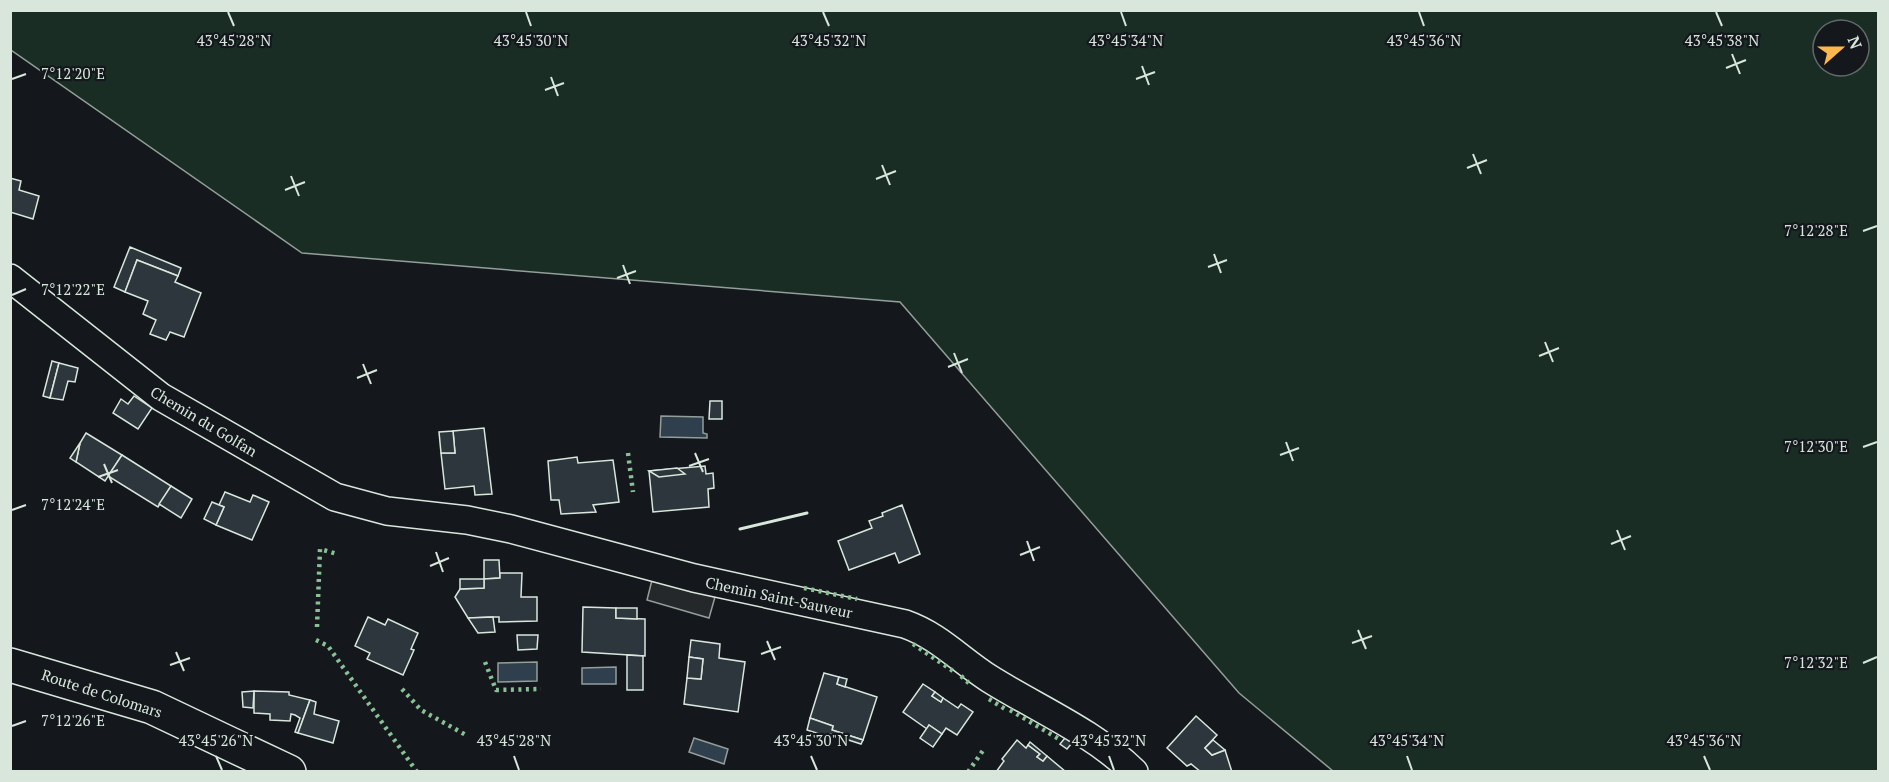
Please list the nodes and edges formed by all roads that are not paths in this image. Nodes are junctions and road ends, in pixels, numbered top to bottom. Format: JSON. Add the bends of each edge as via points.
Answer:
{"nodes":[{"id":1,"x":10,"y":278,"type":"edge"},
{"id":2,"x":387,"y":512,"type":"joint"},
{"id":3,"x":10,"y":665,"type":"edge"},
{"id":4,"x":289,"y":771,"type":"edge"},
{"id":5,"x":1134,"y":771,"type":"edge"}],
"edges":[{"from":1,"to":2,"type":"street","name":"Chemin du Golfan","via":[[161,397],[335,497]]},
{"from":2,"to":5,"type":"street","name":"Chemin Saint-Sauveur","via":[[511,529],[694,578],[912,627],[934,637],[988,678],[1112,752]]},
{"from":3,"to":4,"type":"main road","name":"Route de Colomars","via":[[152,707]]}]}
